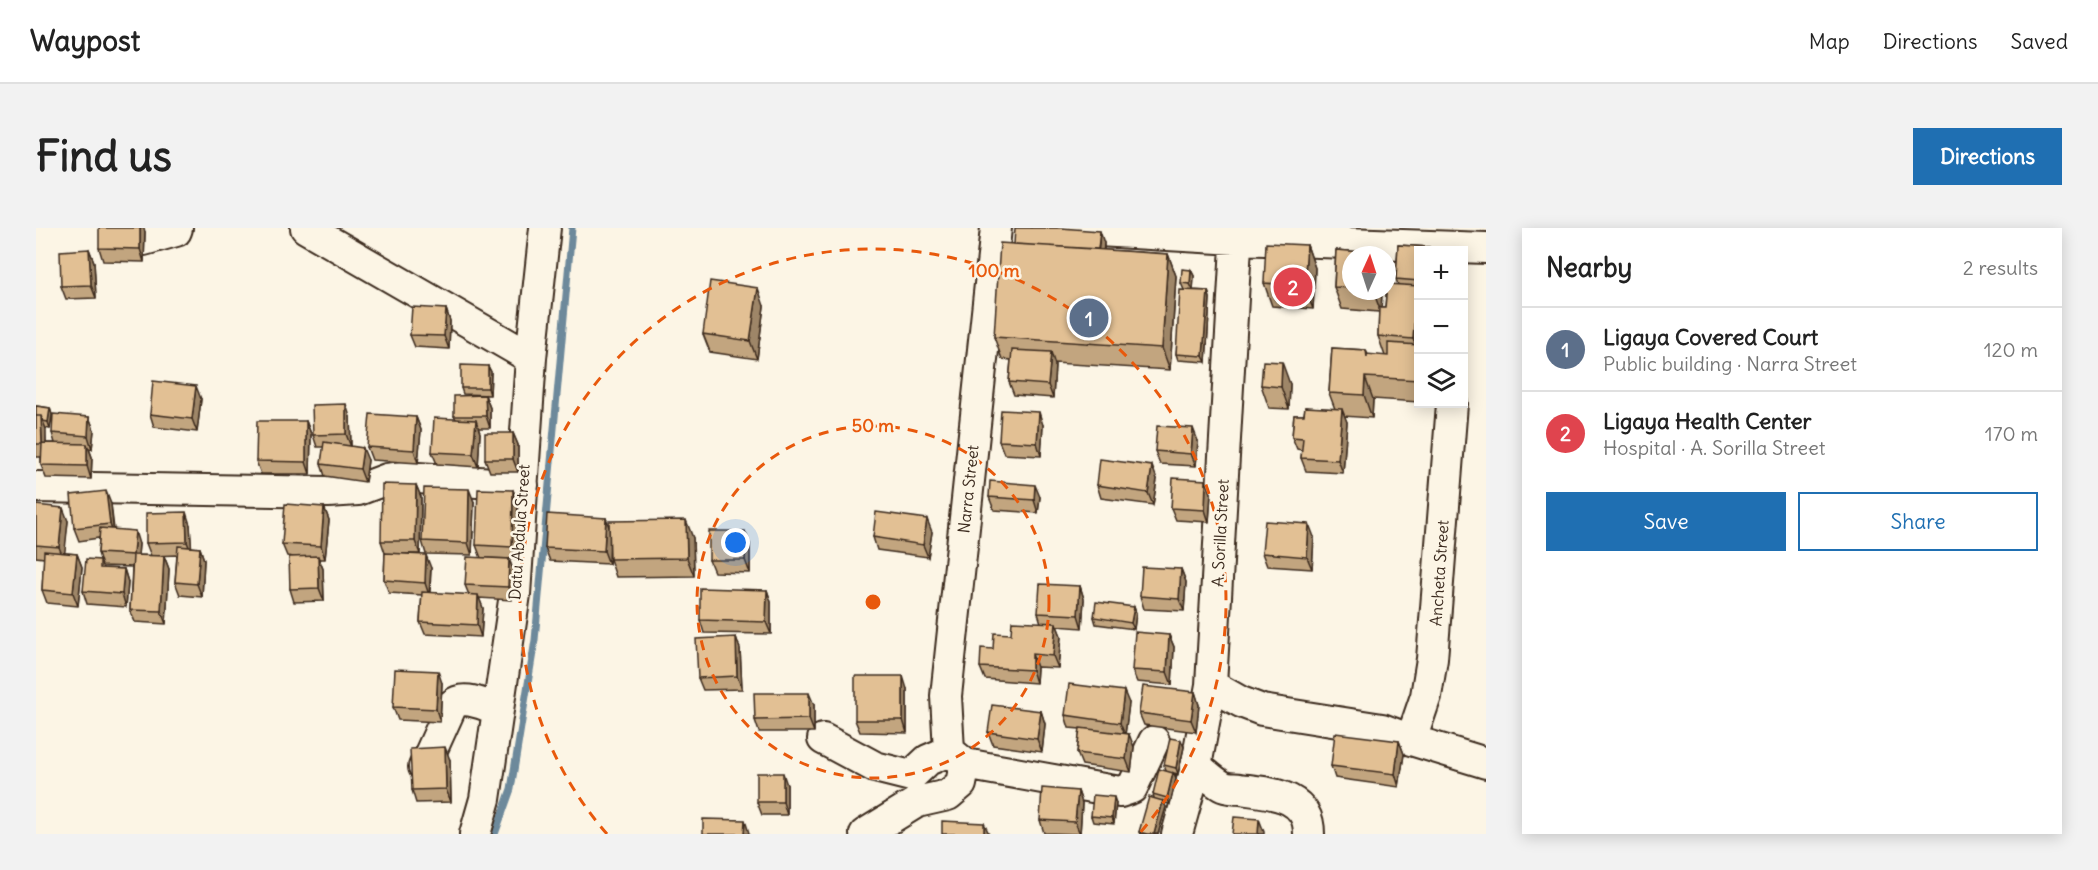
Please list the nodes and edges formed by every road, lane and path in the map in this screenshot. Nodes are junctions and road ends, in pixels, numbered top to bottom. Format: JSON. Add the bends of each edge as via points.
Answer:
{"nodes":[{"id":1,"x":177,"y":228,"type":"edge"},
{"id":2,"x":306,"y":228,"type":"edge"},
{"id":3,"x":545,"y":228,"type":"edge"},
{"id":4,"x":996,"y":228,"type":"edge"},
{"id":5,"x":1047,"y":228,"type":"edge"},
{"id":6,"x":1236,"y":233,"type":"edge"},
{"id":7,"x":144,"y":240,"type":"dead end"},
{"id":8,"x":1470,"y":245,"type":"edge"},
{"id":9,"x":531,"y":358,"type":"junction"},
{"id":10,"x":1452,"y":408,"type":"edge"},
{"id":11,"x":523,"y":485,"type":"junction"},
{"id":12,"x":36,"y":487,"type":"edge"},
{"id":13,"x":1211,"y":685,"type":"junction"},
{"id":14,"x":497,"y":709,"type":"junction"},
{"id":15,"x":823,"y":739,"type":"dead end"},
{"id":16,"x":1411,"y":740,"type":"junction"},
{"id":17,"x":1154,"y":741,"type":"dead end"},
{"id":18,"x":957,"y":757,"type":"junction"},
{"id":19,"x":1486,"y":763,"type":"edge"},
{"id":20,"x":1196,"y":765,"type":"junction"},
{"id":21,"x":424,"y":767,"type":"edge"},
{"id":22,"x":914,"y":789,"type":"junction"},
{"id":23,"x":475,"y":834,"type":"edge"},
{"id":24,"x":865,"y":834,"type":"edge"},
{"id":25,"x":1177,"y":834,"type":"edge"},
{"id":26,"x":1309,"y":834,"type":"edge"}],
"edges":[{"from":1,"to":7,"type":"street"},
{"from":2,"to":9,"type":"street"},
{"from":3,"to":9,"type":"street","name":"Datu Abdula Street"},
{"from":4,"to":18,"type":"street","name":"Narra Street","via":[[946,696]]},
{"from":5,"to":6,"type":"street"},
{"from":6,"to":8,"type":"street"},
{"from":6,"to":13,"type":"street","name":"A. Sorilla Street"},
{"from":9,"to":11,"type":"street","name":"Datu Abdula Street"},
{"from":10,"to":16,"type":"street","name":"Ancheta Street","via":[[1432,659],[1426,696]]},
{"from":11,"to":12,"type":"street","via":[[403,477],[358,490],[328,492]]},
{"from":11,"to":14,"type":"street","name":"Datu Abdula Street","via":[[515,594]]},
{"from":13,"to":16,"type":"street","via":[[1262,710],[1382,729]]},
{"from":13,"to":20,"type":"street","name":"A. Sorilla Street"},
{"from":14,"to":21,"type":"street","via":[[464,699],[457,701]]},
{"from":14,"to":23,"type":"street","name":"Datu Abdula Street","via":[[485,798]]},
{"from":15,"to":22,"type":"street"},
{"from":16,"to":19,"type":"street"},
{"from":17,"to":18,"type":"street","via":[[1132,788],[1120,792]]},
{"from":18,"to":22,"type":"street","via":[[928,760]]},
{"from":20,"to":25,"type":"street","name":"A. Sorilla Street"},
{"from":20,"to":26,"type":"street","via":[[1223,787],[1267,792],[1293,800],[1304,813]]},
{"from":22,"to":24,"type":"street"}]}
